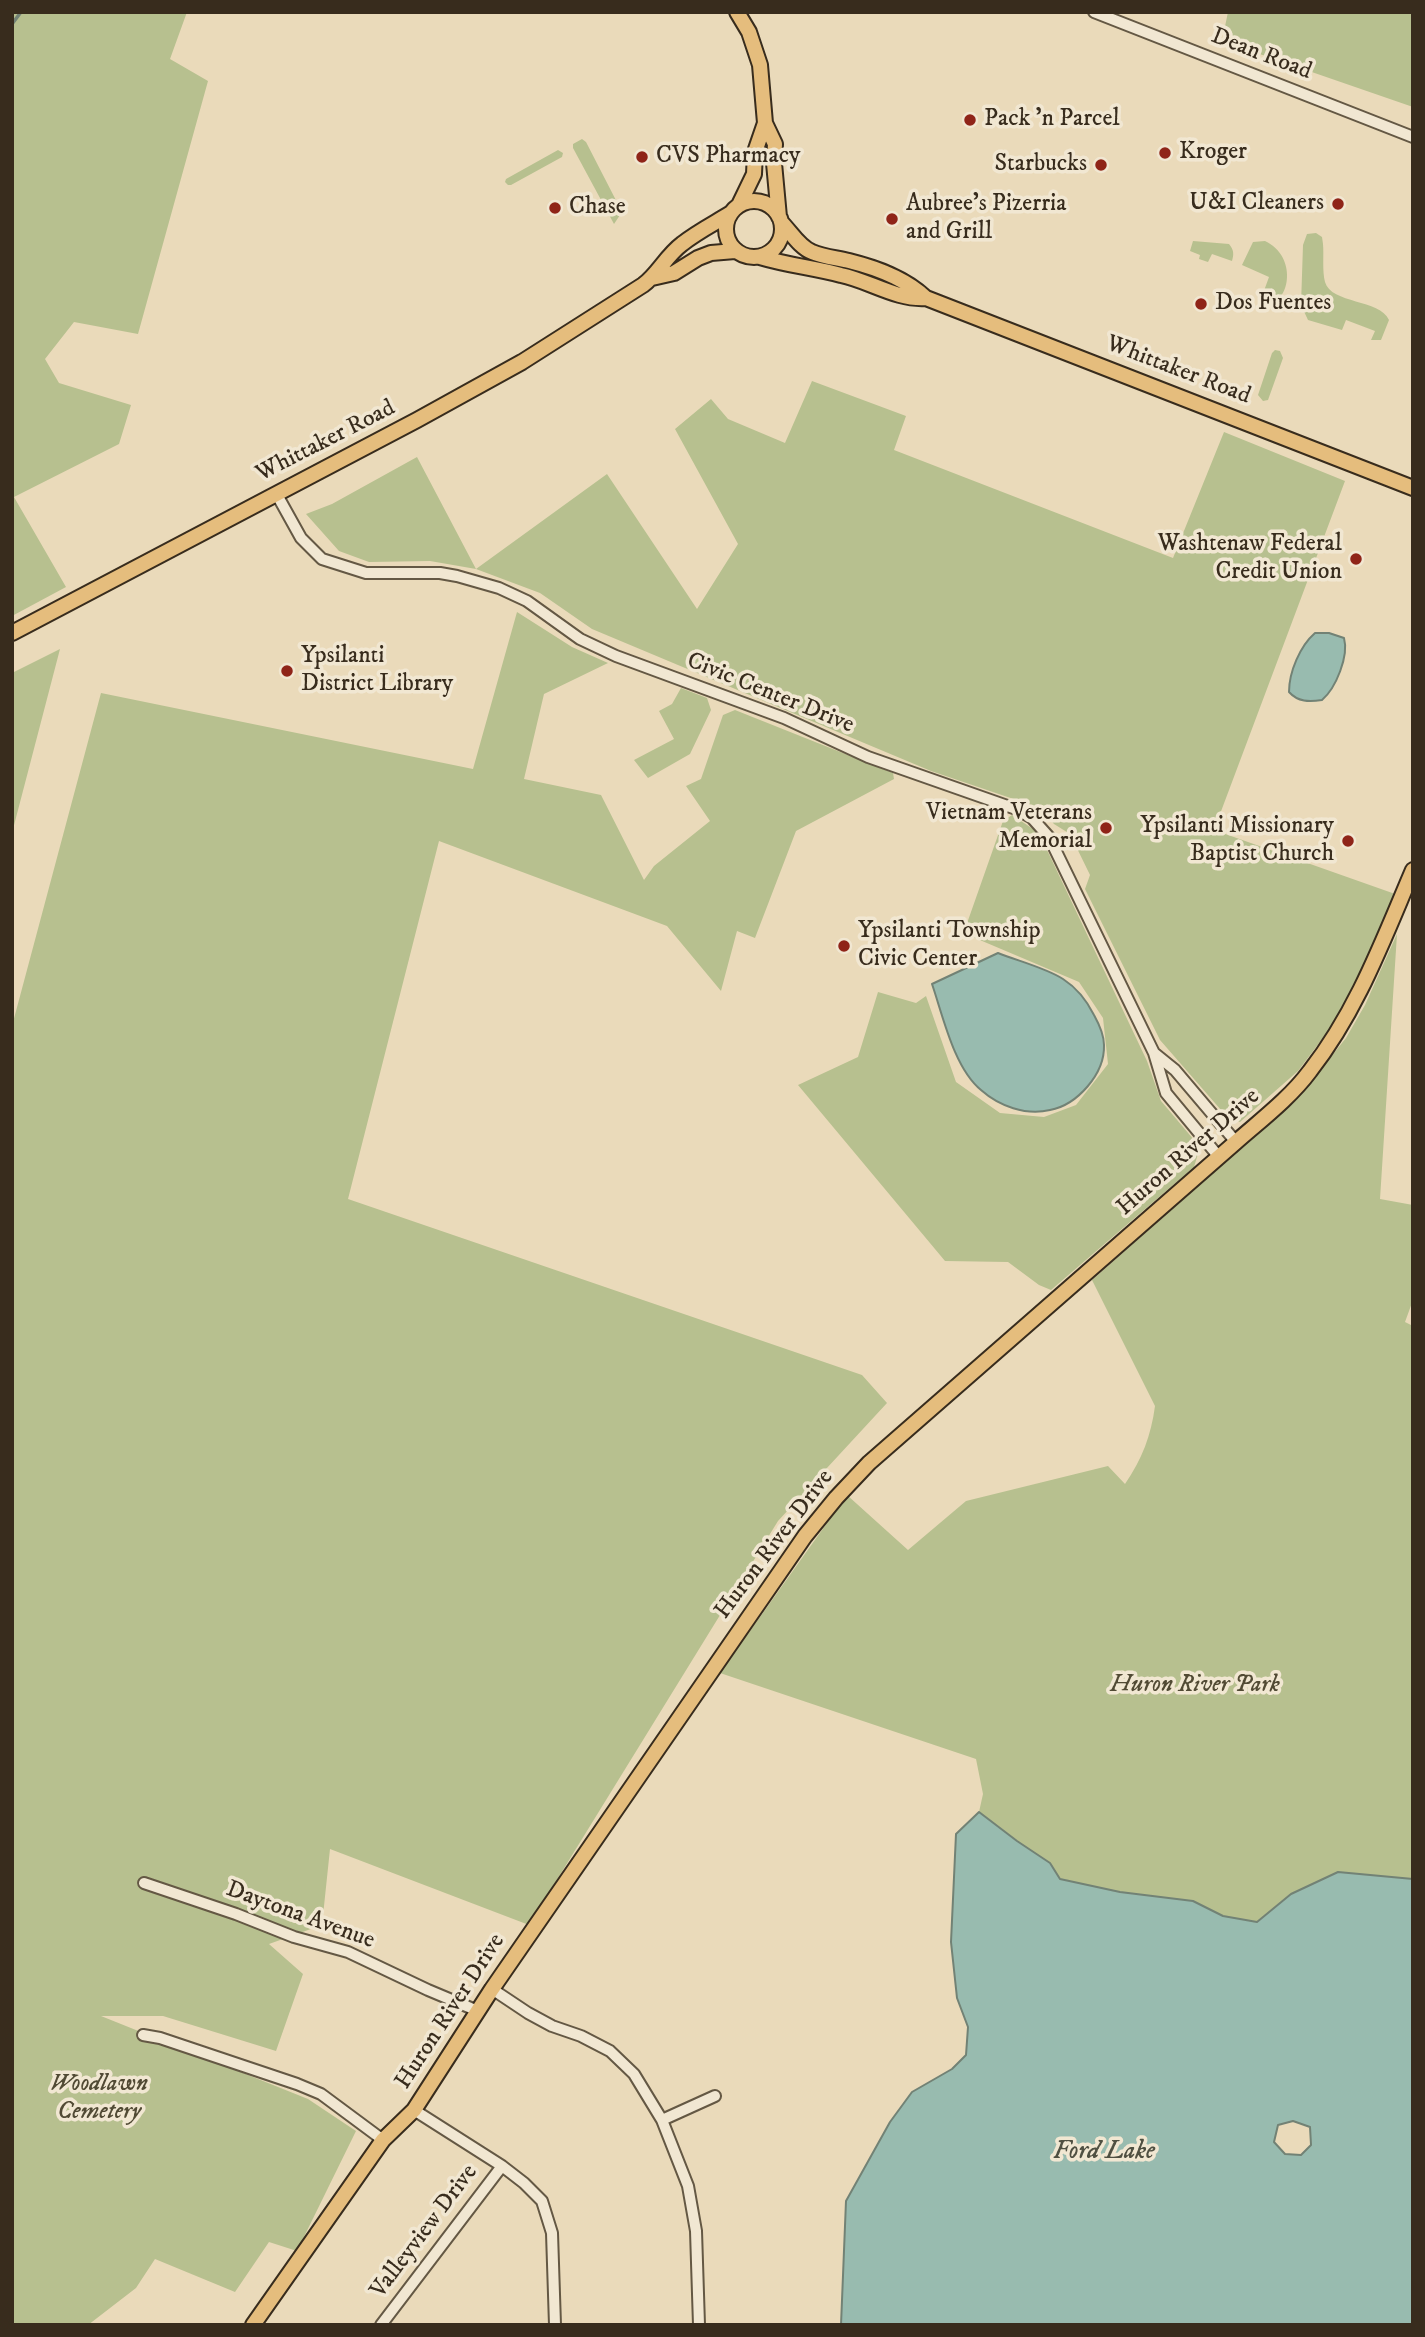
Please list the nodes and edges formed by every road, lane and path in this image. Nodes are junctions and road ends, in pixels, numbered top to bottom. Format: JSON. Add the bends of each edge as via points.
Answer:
{"nodes":[{"id":1,"x":737,"y":12,"type":"edge"},
{"id":2,"x":1094,"y":12,"type":"edge"},
{"id":3,"x":765,"y":123,"type":"junction"},
{"id":4,"x":1413,"y":137,"type":"edge"},
{"id":5,"x":735,"y":209,"type":"junction"},
{"id":6,"x":780,"y":220,"type":"junction"},
{"id":7,"x":735,"y":251,"type":"junction"},
{"id":8,"x":760,"y":257,"type":"junction"},
{"id":9,"x":652,"y":278,"type":"junction"},
{"id":10,"x":926,"y":298,"type":"junction"},
{"id":11,"x":1413,"y":488,"type":"edge"},
{"id":12,"x":276,"y":493,"type":"junction"},
{"id":13,"x":12,"y":633,"type":"edge"},
{"id":14,"x":1413,"y":870,"type":"edge"},
{"id":15,"x":1154,"y":1053,"type":"junction"},
{"id":16,"x":1236,"y":1142,"type":"junction"},
{"id":17,"x":1219,"y":1157,"type":"junction"},
{"id":18,"x":144,"y":1883,"type":"dead end"},
{"id":19,"x":492,"y":1989,"type":"junction"},
{"id":20,"x":478,"y":2011,"type":"junction"},
{"id":21,"x":143,"y":2035,"type":"dead end"},
{"id":22,"x":715,"y":2096,"type":"dead end"},
{"id":23,"x":414,"y":2110,"type":"junction"},
{"id":24,"x":662,"y":2120,"type":"junction"},
{"id":25,"x":383,"y":2140,"type":"junction"},
{"id":26,"x":502,"y":2166,"type":"junction"},
{"id":27,"x":253,"y":2325,"type":"edge"},
{"id":28,"x":381,"y":2325,"type":"edge"},
{"id":29,"x":555,"y":2325,"type":"edge"},
{"id":30,"x":699,"y":2325,"type":"edge"}],
"edges":[{"from":1,"to":3,"type":"main road","via":[[760,65]]},
{"from":2,"to":4,"type":"street","name":"Dean Road"},
{"from":3,"to":5,"type":"main road","via":[[755,152],[754,174]]},
{"from":3,"to":6,"type":"main road","via":[[775,144]]},
{"from":5,"to":6,"type":"main road","via":[[750,201],[763,202]]},
{"from":5,"to":7,"type":"main road","via":[[726,227],[726,237]]},
{"from":5,"to":9,"type":"main road","name":"Whittaker Road","via":[[681,244]]},
{"from":6,"to":8,"type":"main road","via":[[780,238],[773,250]]},
{"from":6,"to":10,"type":"main road","name":"Whittaker Road","via":[[813,252],[901,279]]},
{"from":7,"to":8,"type":"main road"},
{"from":7,"to":9,"type":"main road","name":"Whittaker Road","via":[[711,253],[674,273]]},
{"from":8,"to":10,"type":"main road","name":"Whittaker Road","via":[[843,275],[911,299]]},
{"from":9,"to":12,"type":"main road","name":"Whittaker Road","via":[[522,362]]},
{"from":10,"to":11,"type":"main road","name":"Whittaker Road"},
{"from":12,"to":13,"type":"main road","name":"Whittaker Road"},
{"from":12,"to":15,"type":"street","name":"Civic Center Drive","via":[[301,538],[323,559],[366,573],[440,573],[499,588],[616,656],[1032,818],[1049,837]]},
{"from":14,"to":16,"type":"main road","name":"Huron River Drive","via":[[1355,1003],[1332,1041],[1309,1073]]},
{"from":15,"to":16,"type":"street","name":"Civic Center Drive","via":[[1175,1070]]},
{"from":15,"to":17,"type":"street","name":"Civic Center Drive","via":[[1166,1093]]},
{"from":16,"to":17,"type":"main road","name":"Huron River Drive"},
{"from":17,"to":19,"type":"main road","name":"Huron River Drive","via":[[869,1463],[835,1498]]},
{"from":18,"to":20,"type":"street","name":"Daytona Avenue","via":[[348,1952]]},
{"from":19,"to":20,"type":"main road","name":"Huron River Drive"},
{"from":19,"to":24,"type":"street","via":[[552,2026],[610,2051],[634,2074]]},
{"from":20,"to":23,"type":"main road","name":"Huron River Drive"},
{"from":21,"to":25,"type":"street","via":[[321,2094]]},
{"from":22,"to":24,"type":"street"},
{"from":23,"to":25,"type":"main road","name":"Huron River Drive"},
{"from":23,"to":26,"type":"street"},
{"from":24,"to":30,"type":"street","via":[[688,2186],[696,2231]]},
{"from":25,"to":27,"type":"main road","name":"Huron River Drive"},
{"from":26,"to":28,"type":"street","name":"Valleyview Drive"},
{"from":26,"to":29,"type":"street","via":[[542,2202],[549,2222]]}]}
